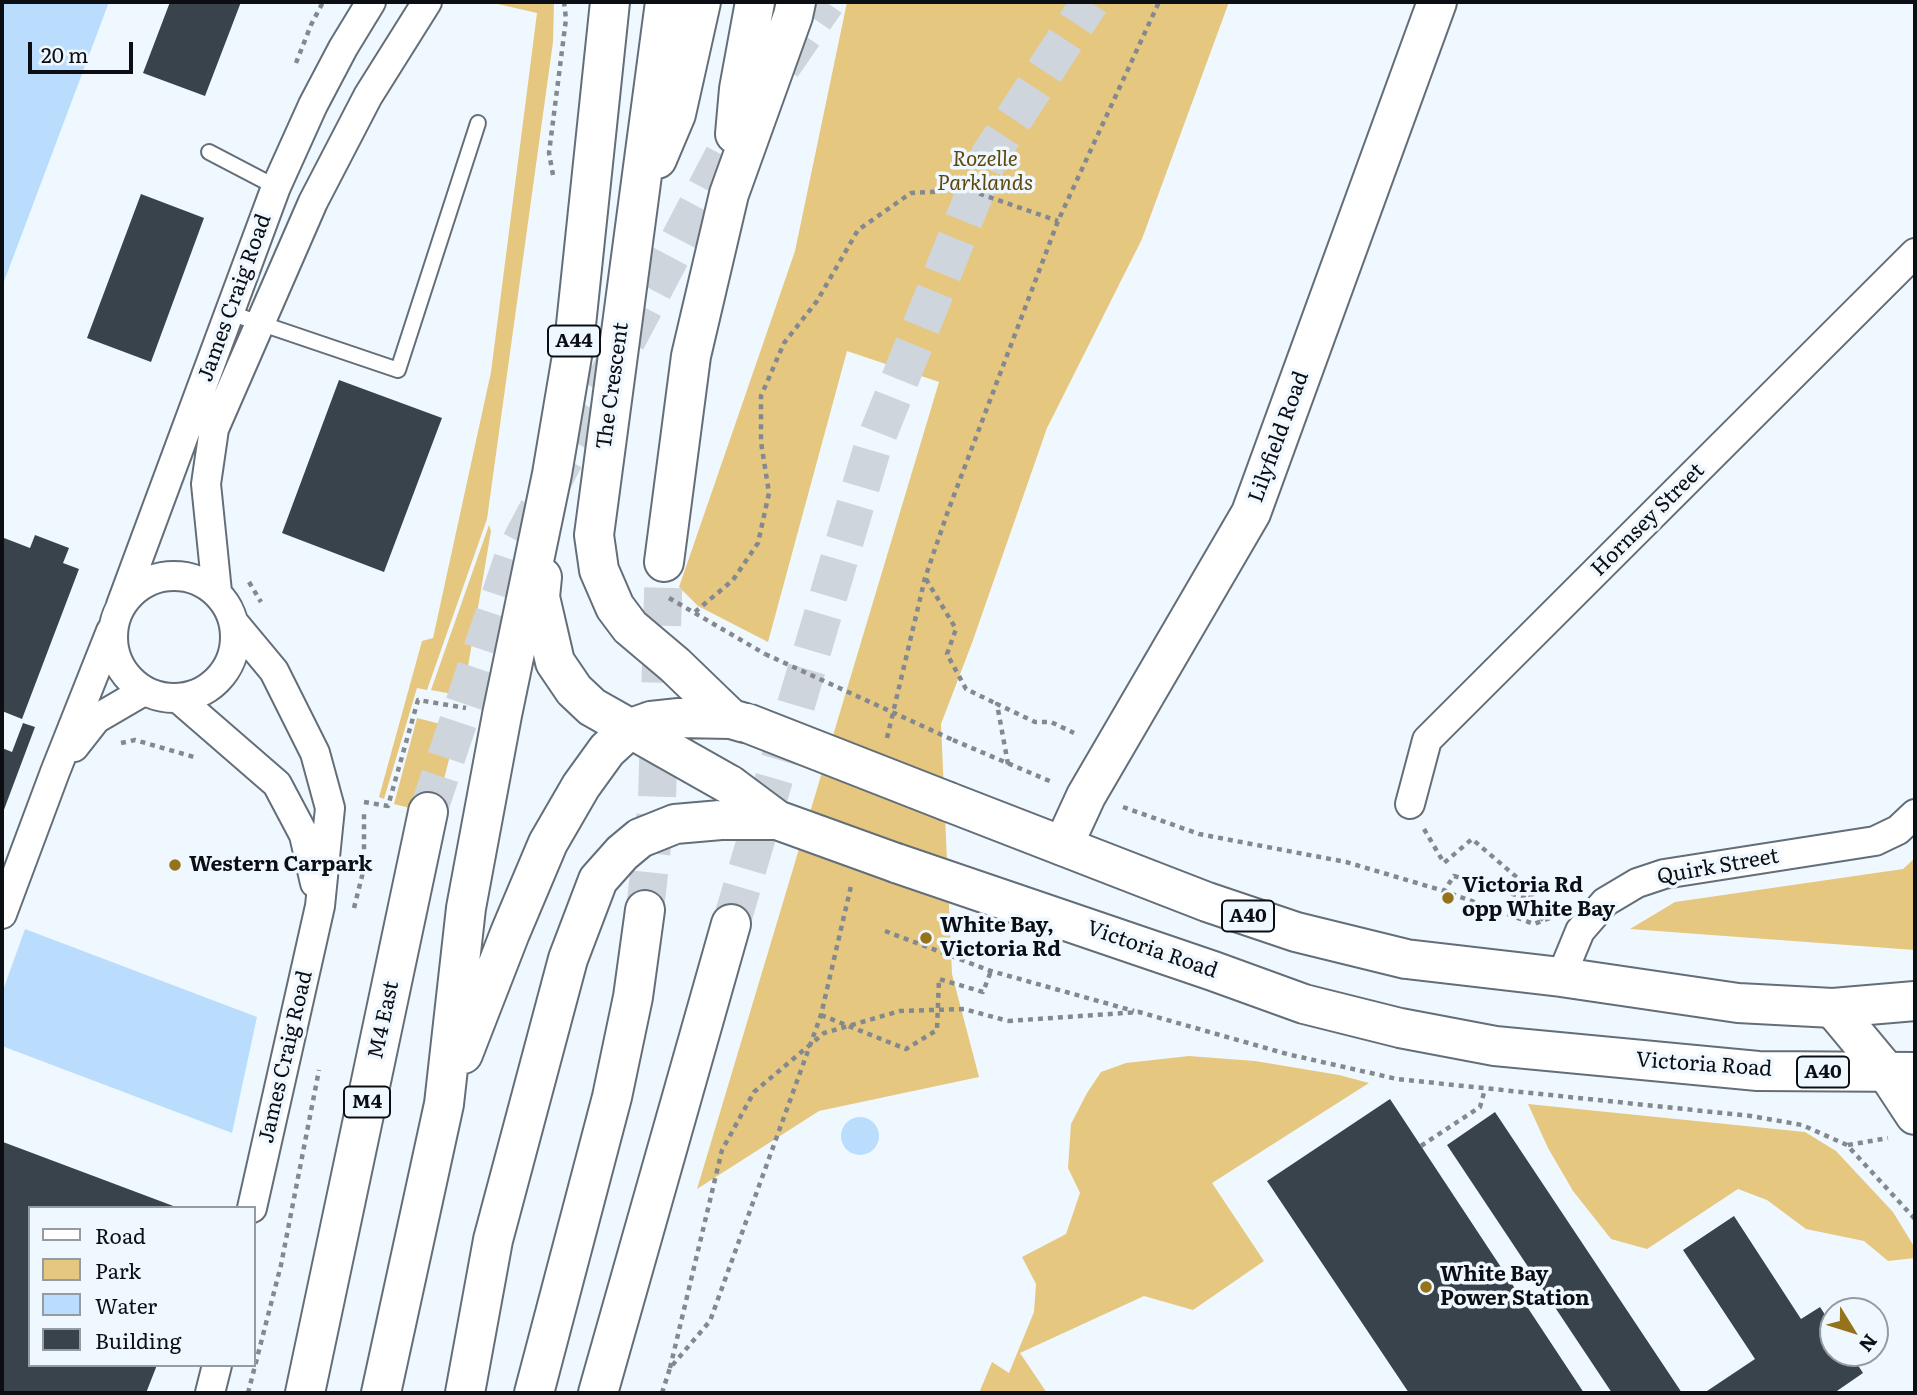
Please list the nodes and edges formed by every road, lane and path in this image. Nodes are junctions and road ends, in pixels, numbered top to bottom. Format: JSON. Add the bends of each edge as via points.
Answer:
{"nodes":[{"id":1,"x":371,"y":2,"type":"edge"},
{"id":2,"x":427,"y":2,"type":"edge"},
{"id":3,"x":664,"y":2,"type":"edge"},
{"id":4,"x":701,"y":2,"type":"edge"},
{"id":5,"x":755,"y":2,"type":"edge"},
{"id":6,"x":796,"y":2,"type":"edge"},
{"id":7,"x":1159,"y":2,"type":"edge"},
{"id":8,"x":1437,"y":2,"type":"edge"},
{"id":9,"x":605,"y":10,"type":"edge"},
{"id":10,"x":478,"y":123,"type":"dead end"},
{"id":11,"x":209,"y":152,"type":"dead end"},
{"id":12,"x":276,"y":187,"type":"junction"},
{"id":13,"x":729,"y":194,"type":"junction"},
{"id":14,"x":635,"y":213,"type":"junction"},
{"id":15,"x":1915,"y":253,"type":"edge"},
{"id":16,"x":230,"y":313,"type":"junction"},
{"id":17,"x":260,"y":323,"type":"junction"},
{"id":18,"x":552,"y":474,"type":"junction"},
{"id":19,"x":664,"y":562,"type":"tunnel mouth"},
{"id":20,"x":925,"y":579,"type":"dead end"},
{"id":21,"x":217,"y":592,"type":"junction"},
{"id":22,"x":695,"y":612,"type":"junction"},
{"id":23,"x":117,"y":615,"type":"junction"},
{"id":24,"x":234,"y":623,"type":"junction"},
{"id":25,"x":630,"y":627,"type":"junction"},
{"id":26,"x":144,"y":691,"type":"junction"},
{"id":27,"x":179,"y":699,"type":"junction"},
{"id":28,"x":997,"y":704,"type":"junction"},
{"id":29,"x":472,"y":709,"type":"dead end"},
{"id":30,"x":739,"y":721,"type":"junction"},
{"id":31,"x":631,"y":728,"type":"junction"},
{"id":32,"x":1074,"y":733,"type":"dead end"},
{"id":33,"x":108,"y":746,"type":"dead end"},
{"id":34,"x":201,"y":760,"type":"dead end"},
{"id":35,"x":1008,"y":764,"type":"junction"},
{"id":36,"x":55,"y":772,"type":"junction"},
{"id":37,"x":1086,"y":796,"type":"junction"},
{"id":38,"x":364,"y":802,"type":"dead end"},
{"id":39,"x":725,"y":803,"type":"junction"},
{"id":40,"x":1410,"y":804,"type":"joint"},
{"id":41,"x":428,"y":811,"type":"tunnel mouth"},
{"id":42,"x":1915,"y":814,"type":"edge"},
{"id":43,"x":1063,"y":846,"type":"junction"},
{"id":44,"x":1444,"y":891,"type":"junction"},
{"id":45,"x":320,"y":906,"type":"junction"},
{"id":46,"x":645,"y":910,"type":"tunnel mouth"},
{"id":47,"x":2,"y":914,"type":"edge"},
{"id":48,"x":1560,"y":914,"type":"dead end"},
{"id":49,"x":730,"y":925,"type":"tunnel mouth"},
{"id":50,"x":885,"y":931,"type":"dead end"},
{"id":51,"x":991,"y":971,"type":"junction"},
{"id":52,"x":1561,"y":977,"type":"junction"},
{"id":53,"x":1915,"y":1001,"type":"edge"},
{"id":54,"x":1833,"y":1008,"type":"junction"},
{"id":55,"x":1139,"y":1012,"type":"junction"},
{"id":56,"x":821,"y":1015,"type":"dead end"},
{"id":57,"x":1902,"y":1073,"type":"edge"},
{"id":58,"x":1485,"y":1089,"type":"junction"},
{"id":59,"x":444,"y":1104,"type":"junction"},
{"id":60,"x":1903,"y":1126,"type":"edge"},
{"id":61,"x":1847,"y":1145,"type":"junction"},
{"id":62,"x":1421,"y":1146,"type":"dead end"},
{"id":63,"x":253,"y":1206,"type":"edge"},
{"id":64,"x":1915,"y":1219,"type":"edge"},
{"id":65,"x":216,"y":1367,"type":"edge"},
{"id":66,"x":210,"y":1393,"type":"edge"},
{"id":67,"x":306,"y":1393,"type":"edge"},
{"id":68,"x":381,"y":1393,"type":"edge"},
{"id":69,"x":465,"y":1393,"type":"edge"},
{"id":70,"x":534,"y":1393,"type":"edge"},
{"id":71,"x":598,"y":1393,"type":"edge"},
{"id":72,"x":662,"y":1393,"type":"edge"}],
"edges":[{"from":1,"to":12,"type":"street","name":"James Craig Road","via":[[313,105]]},
{"from":2,"to":17,"type":"street","name":"James Craig Road","via":[[400,41],[313,202]]},
{"from":3,"to":14,"type":"main road","name":"The Crescent"},
{"from":4,"to":14,"type":"main road","via":[[676,114]]},
{"from":5,"to":13,"type":"main road","via":[[739,89]]},
{"from":6,"to":13,"type":"main road"},
{"from":7,"to":22,"type":"path","via":[[1058,221],[969,190],[911,193],[858,230],[817,301],[784,343],[761,396],[761,442],[769,494],[758,543],[733,580]]},
{"from":8,"to":37,"type":"main road","name":"Lilyfield Road","via":[[1251,513]]},
{"from":9,"to":18,"type":"main road","number":"A44","via":[[574,344]]},
{"from":10,"to":17,"type":"lane","via":[[398,370]]},
{"from":11,"to":12,"type":"lane"},
{"from":12,"to":16,"type":"street","name":"James Craig Road"},
{"from":13,"to":19,"type":"main road","via":[[691,356]]},
{"from":14,"to":25,"type":"main road","name":"The Crescent","via":[[594,535],[599,570],[615,607]]},
{"from":15,"to":40,"type":"street","name":"Hornsey Street","via":[[1427,740]]},
{"from":16,"to":17,"type":"lane"},
{"from":16,"to":23,"type":"street","name":"James Craig Road"},
{"from":17,"to":21,"type":"street","name":"James Craig Road","via":[[214,429],[208,457],[206,484]]},
{"from":18,"to":31,"type":"main road","via":[[540,597],[555,662],[592,706]]},
{"from":18,"to":59,"type":"main road","via":[[466,908]]},
{"from":20,"to":28,"type":"path","via":[[956,629],[947,653],[966,689]]},
{"from":21,"to":23,"type":"street","via":[[184,576],[166,576],[141,586]]},
{"from":21,"to":24,"type":"street"},
{"from":22,"to":25,"type":"path","via":[[660,593]]},
{"from":22,"to":35,"type":"path","bridge":true,"via":[[765,654]]},
{"from":23,"to":26,"type":"street","via":[[113,644],[118,663],[128,679]]},
{"from":23,"to":36,"type":"street","name":"James Craig Road"},
{"from":24,"to":27,"type":"street","via":[[236,644],[230,664],[217,682],[200,694]]},
{"from":24,"to":45,"type":"street","name":"James Craig Road","via":[[274,671],[315,753],[330,808]]},
{"from":25,"to":30,"type":"main road","name":"The Crescent"},
{"from":26,"to":27,"type":"street"},
{"from":26,"to":36,"type":"street","via":[[96,719]]},
{"from":27,"to":45,"type":"street","name":"James Craig Road","via":[[276,784],[304,835]]},
{"from":28,"to":32,"type":"path"},
{"from":28,"to":35,"type":"path"},
{"from":29,"to":38,"type":"path","via":[[418,700],[388,806]]},
{"from":30,"to":31,"type":"main road","via":[[680,718]]},
{"from":30,"to":43,"type":"main road","number":"A40","bridge":true},
{"from":31,"to":39,"type":"main road"},
{"from":31,"to":59,"type":"main road","via":[[607,750],[581,786],[548,843]]},
{"from":33,"to":34,"type":"path","via":[[135,740]]},
{"from":35,"to":37,"type":"path"},
{"from":36,"to":47,"type":"street","name":"James Craig Road"},
{"from":37,"to":43,"type":"main road","name":"Lilyfield Road"},
{"from":37,"to":44,"type":"path","via":[[1199,834],[1346,862]]},
{"from":39,"to":57,"type":"main road","name":"Victoria Road","number":"A40","bridge":true,"via":[[1304,1004],[1400,1028],[1494,1046],[1609,1058],[1758,1071]]},
{"from":39,"to":69,"type":"main road","name":"Victoria Road","via":[[640,838],[598,880],[568,959],[493,1240]]},
{"from":40,"to":44,"type":"path","via":[[1444,863],[1472,839],[1534,892],[1529,899],[1454,876]]},
{"from":41,"to":67,"type":"main road","name":"M4 East","number":"M4"},
{"from":42,"to":52,"type":"street","name":"Quirk Street","via":[[1898,830],[1875,841],[1664,874],[1637,883],[1605,902],[1580,931]]},
{"from":43,"to":52,"type":"main road","number":"A40","via":[[1296,932],[1406,960]]},
{"from":44,"to":48,"type":"path","via":[[1534,924]]},
{"from":45,"to":63,"type":"street","name":"James Craig Road"},
{"from":46,"to":70,"type":"main road","via":[[612,1097]]},
{"from":49,"to":71,"type":"main road"},
{"from":50,"to":51,"type":"path"},
{"from":51,"to":55,"type":"path"},
{"from":51,"to":56,"type":"path","via":[[983,992],[939,979],[937,1030],[906,1049]]},
{"from":52,"to":54,"type":"main road","number":"A40","via":[[1738,1003]]},
{"from":53,"to":54,"type":"main road","number":"A40"},
{"from":54,"to":57,"type":"main road"},
{"from":55,"to":58,"type":"path","via":[[1396,1079]]},
{"from":55,"to":72,"type":"path","bridge":true,"via":[[1008,1021],[964,1009],[900,1011],[824,1033],[754,1093],[723,1150]]},
{"from":57,"to":60,"type":"main road"},
{"from":58,"to":61,"type":"path","via":[[1751,1116],[1802,1125]]},
{"from":58,"to":62,"type":"path","via":[[1480,1107]]},
{"from":59,"to":68,"type":"main road"},
{"from":60,"to":61,"type":"path"},
{"from":61,"to":64,"type":"path"},
{"from":65,"to":66,"type":"street"}]}
